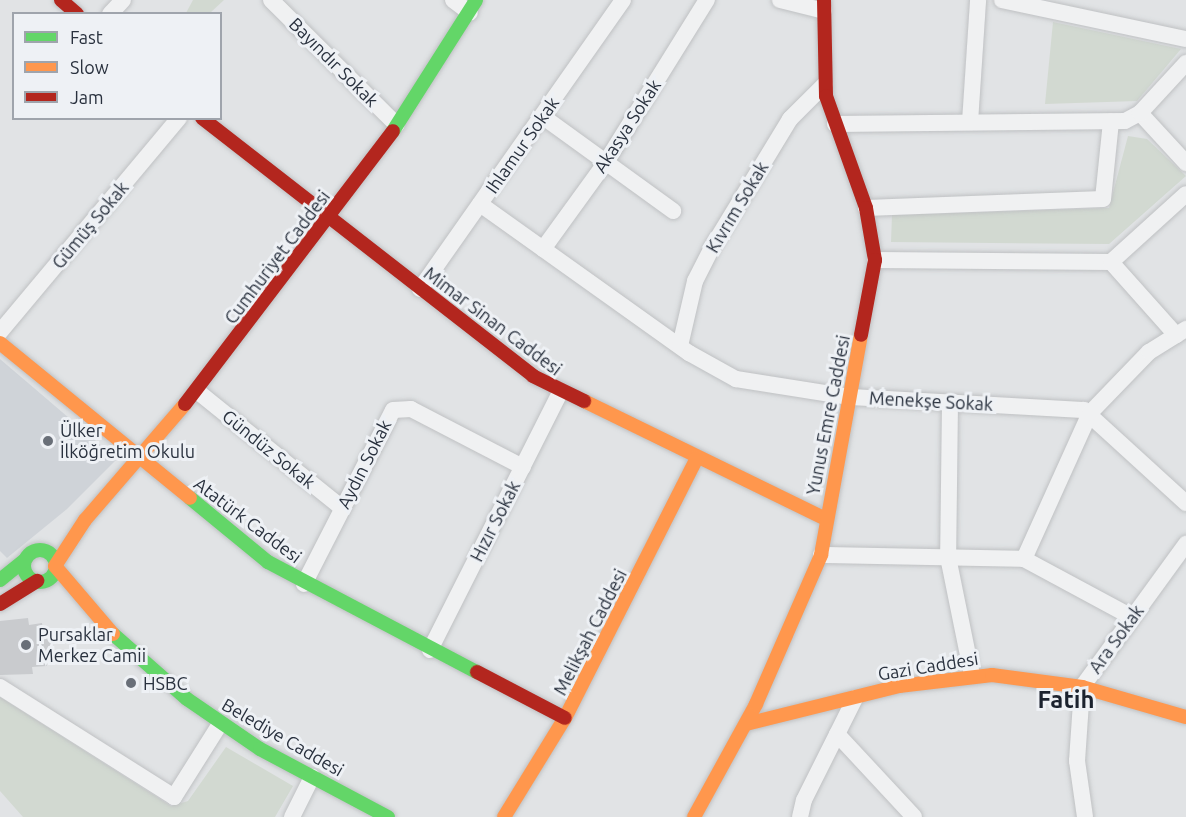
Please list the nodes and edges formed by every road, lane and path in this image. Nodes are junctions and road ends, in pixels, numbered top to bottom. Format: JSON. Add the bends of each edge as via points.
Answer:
{"nodes":[{"id":1,"x":61,"y":0,"type":"edge"},
{"id":2,"x":123,"y":0,"type":"edge"},
{"id":3,"x":271,"y":0,"type":"edge"},
{"id":4,"x":453,"y":0,"type":"edge"},
{"id":5,"x":623,"y":0,"type":"edge"},
{"id":6,"x":707,"y":0,"type":"edge"},
{"id":7,"x":780,"y":0,"type":"edge"},
{"id":8,"x":978,"y":0,"type":"edge"},
{"id":9,"x":1002,"y":0,"type":"edge"},
{"id":10,"x":473,"y":6,"type":"edge"},
{"id":11,"x":824,"y":6,"type":"edge"},
{"id":12,"x":75,"y":12,"type":"edge"},
{"id":13,"x":112,"y":12,"type":"edge"},
{"id":14,"x":1186,"y":39,"type":"edge"},
{"id":15,"x":1186,"y":63,"type":"edge"},
{"id":16,"x":825,"y":84,"type":"junction"},
{"id":17,"x":1140,"y":113,"type":"junction"},
{"id":18,"x":542,"y":116,"type":"junction"},
{"id":19,"x":177,"y":120,"type":"edge"},
{"id":20,"x":204,"y":120,"type":"edge"},
{"id":21,"x":1111,"y":121,"type":"junction"},
{"id":22,"x":970,"y":122,"type":"junction"},
{"id":23,"x":835,"y":124,"type":"junction"},
{"id":24,"x":397,"y":125,"type":"junction"},
{"id":25,"x":606,"y":162,"type":"junction"},
{"id":26,"x":1186,"y":163,"type":"edge"},
{"id":27,"x":1186,"y":194,"type":"edge"},
{"id":28,"x":480,"y":204,"type":"junction"},
{"id":29,"x":866,"y":208,"type":"junction"},
{"id":30,"x":673,"y":211,"type":"dead end"},
{"id":31,"x":327,"y":220,"type":"junction"},
{"id":32,"x":543,"y":249,"type":"junction"},
{"id":33,"x":875,"y":260,"type":"junction"},
{"id":34,"x":1111,"y":262,"type":"junction"},
{"id":35,"x":420,"y":289,"type":"junction"},
{"id":36,"x":0,"y":332,"type":"edge"},
{"id":37,"x":1181,"y":332,"type":"edge"},
{"id":38,"x":0,"y":343,"type":"edge"},
{"id":39,"x":680,"y":346,"type":"junction"},
{"id":40,"x":197,"y":391,"type":"junction"},
{"id":41,"x":560,"y":393,"type":"junction"},
{"id":42,"x":850,"y":397,"type":"junction"},
{"id":43,"x":950,"y":403,"type":"junction"},
{"id":44,"x":1090,"y":413,"type":"junction"},
{"id":45,"x":697,"y":458,"type":"junction"},
{"id":46,"x":141,"y":460,"type":"junction"},
{"id":47,"x":523,"y":467,"type":"junction"},
{"id":48,"x":1186,"y":503,"type":"edge"},
{"id":49,"x":342,"y":508,"type":"junction"},
{"id":50,"x":826,"y":519,"type":"junction"},
{"id":51,"x":85,"y":520,"type":"junction"},
{"id":52,"x":1186,"y":544,"type":"edge"},
{"id":53,"x":38,"y":550,"type":"junction"},
{"id":54,"x":820,"y":555,"type":"junction"},
{"id":55,"x":948,"y":557,"type":"junction"},
{"id":56,"x":1024,"y":559,"type":"junction"},
{"id":57,"x":25,"y":560,"type":"junction"},
{"id":58,"x":55,"y":566,"type":"junction"},
{"id":59,"x":0,"y":580,"type":"edge"},
{"id":60,"x":40,"y":581,"type":"junction"},
{"id":61,"x":304,"y":584,"type":"junction"},
{"id":62,"x":0,"y":604,"type":"edge"},
{"id":63,"x":86,"y":607,"type":"junction"},
{"id":64,"x":1130,"y":616,"type":"junction"},
{"id":65,"x":430,"y":650,"type":"junction"},
{"id":66,"x":972,"y":675,"type":"junction"},
{"id":67,"x":0,"y":687,"type":"edge"},
{"id":68,"x":1082,"y":687,"type":"junction"},
{"id":69,"x":855,"y":698,"type":"junction"},
{"id":70,"x":1186,"y":717,"type":"edge"},
{"id":71,"x":565,"y":718,"type":"junction"},
{"id":72,"x":220,"y":724,"type":"junction"},
{"id":73,"x":746,"y":724,"type":"junction"},
{"id":74,"x":837,"y":734,"type":"junction"},
{"id":75,"x":312,"y":777,"type":"junction"},
{"id":76,"x":292,"y":817,"type":"edge"},
{"id":77,"x":388,"y":817,"type":"edge"},
{"id":78,"x":504,"y":817,"type":"edge"},
{"id":79,"x":694,"y":817,"type":"edge"},
{"id":80,"x":800,"y":817,"type":"edge"},
{"id":81,"x":915,"y":817,"type":"edge"},
{"id":82,"x":1085,"y":817,"type":"edge"}],
"edges":[{"from":1,"to":12,"type":"street"},
{"from":2,"to":13,"type":"street"},
{"from":3,"to":24,"type":"street","name":"Bayındır Sokak"},
{"from":4,"to":10,"type":"street"},
{"from":5,"to":18,"type":"street","name":"Ihlamur Sokak"},
{"from":6,"to":25,"type":"street","name":"Akasya Sokak"},
{"from":7,"to":11,"type":"street"},
{"from":8,"to":22,"type":"street"},
{"from":9,"to":14,"type":"street"},
{"from":10,"to":24,"type":"street","name":"Cumhuriyet Caddesi"},
{"from":11,"to":16,"type":"street","name":"Yunus Emre Caddesi"},
{"from":15,"to":17,"type":"street"},
{"from":16,"to":23,"type":"street","name":"Yunus Emre Caddesi"},
{"from":16,"to":39,"type":"street","name":"Kıvrım Sokak","via":[[790,119],[711,249],[695,281]]},
{"from":17,"to":21,"type":"street"},
{"from":17,"to":26,"type":"street"},
{"from":18,"to":25,"type":"street"},
{"from":18,"to":28,"type":"street","name":"Ihlamur Sokak"},
{"from":19,"to":36,"type":"street","name":"Gümüş Sokak"},
{"from":20,"to":31,"type":"street","name":"Mimar Sinan Caddesi"},
{"from":21,"to":22,"type":"street"},
{"from":21,"to":29,"type":"street","via":[[1103,199]]},
{"from":22,"to":23,"type":"street"},
{"from":23,"to":29,"type":"street","name":"Yunus Emre Caddesi"},
{"from":24,"to":31,"type":"street","name":"Cumhuriyet Caddesi"},
{"from":25,"to":30,"type":"street"},
{"from":25,"to":32,"type":"street","name":"Akasya Sokak"},
{"from":27,"to":34,"type":"street"},
{"from":28,"to":32,"type":"street","name":"Menekşe Sokak"},
{"from":28,"to":35,"type":"street","name":"Ihlamur Sokak"},
{"from":29,"to":33,"type":"street","name":"Yunus Emre Caddesi"},
{"from":31,"to":35,"type":"street","name":"Mimar Sinan Caddesi"},
{"from":31,"to":40,"type":"street","name":"Cumhuriyet Caddesi"},
{"from":32,"to":39,"type":"street","name":"Menekşe Sokak"},
{"from":33,"to":34,"type":"street"},
{"from":33,"to":42,"type":"street","name":"Yunus Emre Caddesi"},
{"from":34,"to":37,"type":"street"},
{"from":35,"to":41,"type":"street","name":"Mimar Sinan Caddesi","via":[[507,358]]},
{"from":37,"to":44,"type":"street","via":[[1149,352]]},
{"from":38,"to":46,"type":"street","name":"Atatürk Caddesi"},
{"from":39,"to":42,"type":"street","name":"Menekşe Sokak","via":[[741,381]]},
{"from":40,"to":46,"type":"street","name":"Cumhuriyet Caddesi"},
{"from":40,"to":49,"type":"street","name":"Gündüz Sokak"},
{"from":41,"to":45,"type":"street","name":"Mimar Sinan Caddesi"},
{"from":41,"to":47,"type":"street","name":"Hızır Sokak"},
{"from":42,"to":43,"type":"street","name":"Menekşe Sokak"},
{"from":42,"to":50,"type":"street","name":"Yunus Emre Caddesi"},
{"from":43,"to":44,"type":"street","name":"Menekşe Sokak","via":[[1069,406]]},
{"from":43,"to":55,"type":"street"},
{"from":44,"to":48,"type":"street","name":"Menekşe Sokak"},
{"from":44,"to":56,"type":"street"},
{"from":45,"to":50,"type":"street","name":"Mimar Sinan Caddesi"},
{"from":45,"to":71,"type":"street","name":"Melikşah Caddesi"},
{"from":46,"to":51,"type":"street","name":"Cumhuriyet Caddesi"},
{"from":46,"to":61,"type":"street","name":"Atatürk Caddesi","via":[[268,562]]},
{"from":47,"to":49,"type":"street","name":"Aydın Sokak","via":[[417,412],[398,408],[386,420]]},
{"from":47,"to":65,"type":"street","name":"Hızır Sokak"},
{"from":49,"to":61,"type":"street","name":"Aydın Sokak"},
{"from":50,"to":54,"type":"street","name":"Yunus Emre Caddesi"},
{"from":51,"to":53,"type":"street"},
{"from":51,"to":58,"type":"street"},
{"from":52,"to":64,"type":"street","name":"Ara Sokak"},
{"from":53,"to":57,"type":"street"},
{"from":53,"to":58,"type":"street","via":[[50,554]]},
{"from":54,"to":55,"type":"street"},
{"from":54,"to":73,"type":"street","name":"Yunus Emre Caddesi"},
{"from":55,"to":56,"type":"street"},
{"from":55,"to":66,"type":"street"},
{"from":56,"to":64,"type":"street"},
{"from":57,"to":59,"type":"street"},
{"from":57,"to":60,"type":"street","via":[[28,576]]},
{"from":58,"to":60,"type":"street"},
{"from":58,"to":63,"type":"street"},
{"from":60,"to":62,"type":"street"},
{"from":60,"to":63,"type":"street"},
{"from":61,"to":65,"type":"street","name":"Atatürk Caddesi"},
{"from":63,"to":72,"type":"street","name":"Belediye Caddesi","via":[[142,662]]},
{"from":64,"to":68,"type":"street","name":"Ara Sokak"},
{"from":65,"to":71,"type":"street","name":"Atatürk Caddesi"},
{"from":66,"to":68,"type":"street","name":"Gazi Caddesi"},
{"from":66,"to":69,"type":"street","name":"Gazi Caddesi"},
{"from":67,"to":72,"type":"street","via":[[174,797]]},
{"from":68,"to":70,"type":"street","name":"Gazi Caddesi"},
{"from":68,"to":82,"type":"street","name":"Ara Sokak","via":[[1077,761]]},
{"from":69,"to":73,"type":"street","name":"Gazi Caddesi"},
{"from":69,"to":74,"type":"street"},
{"from":71,"to":78,"type":"street","name":"Melikşah Caddesi"},
{"from":72,"to":75,"type":"street","name":"Belediye Caddesi"},
{"from":73,"to":79,"type":"street","name":"Yunus Emre Caddesi"},
{"from":74,"to":80,"type":"street","via":[[804,800]]},
{"from":74,"to":81,"type":"street"},
{"from":75,"to":76,"type":"street"},
{"from":75,"to":77,"type":"street","name":"Belediye Caddesi"}]}
